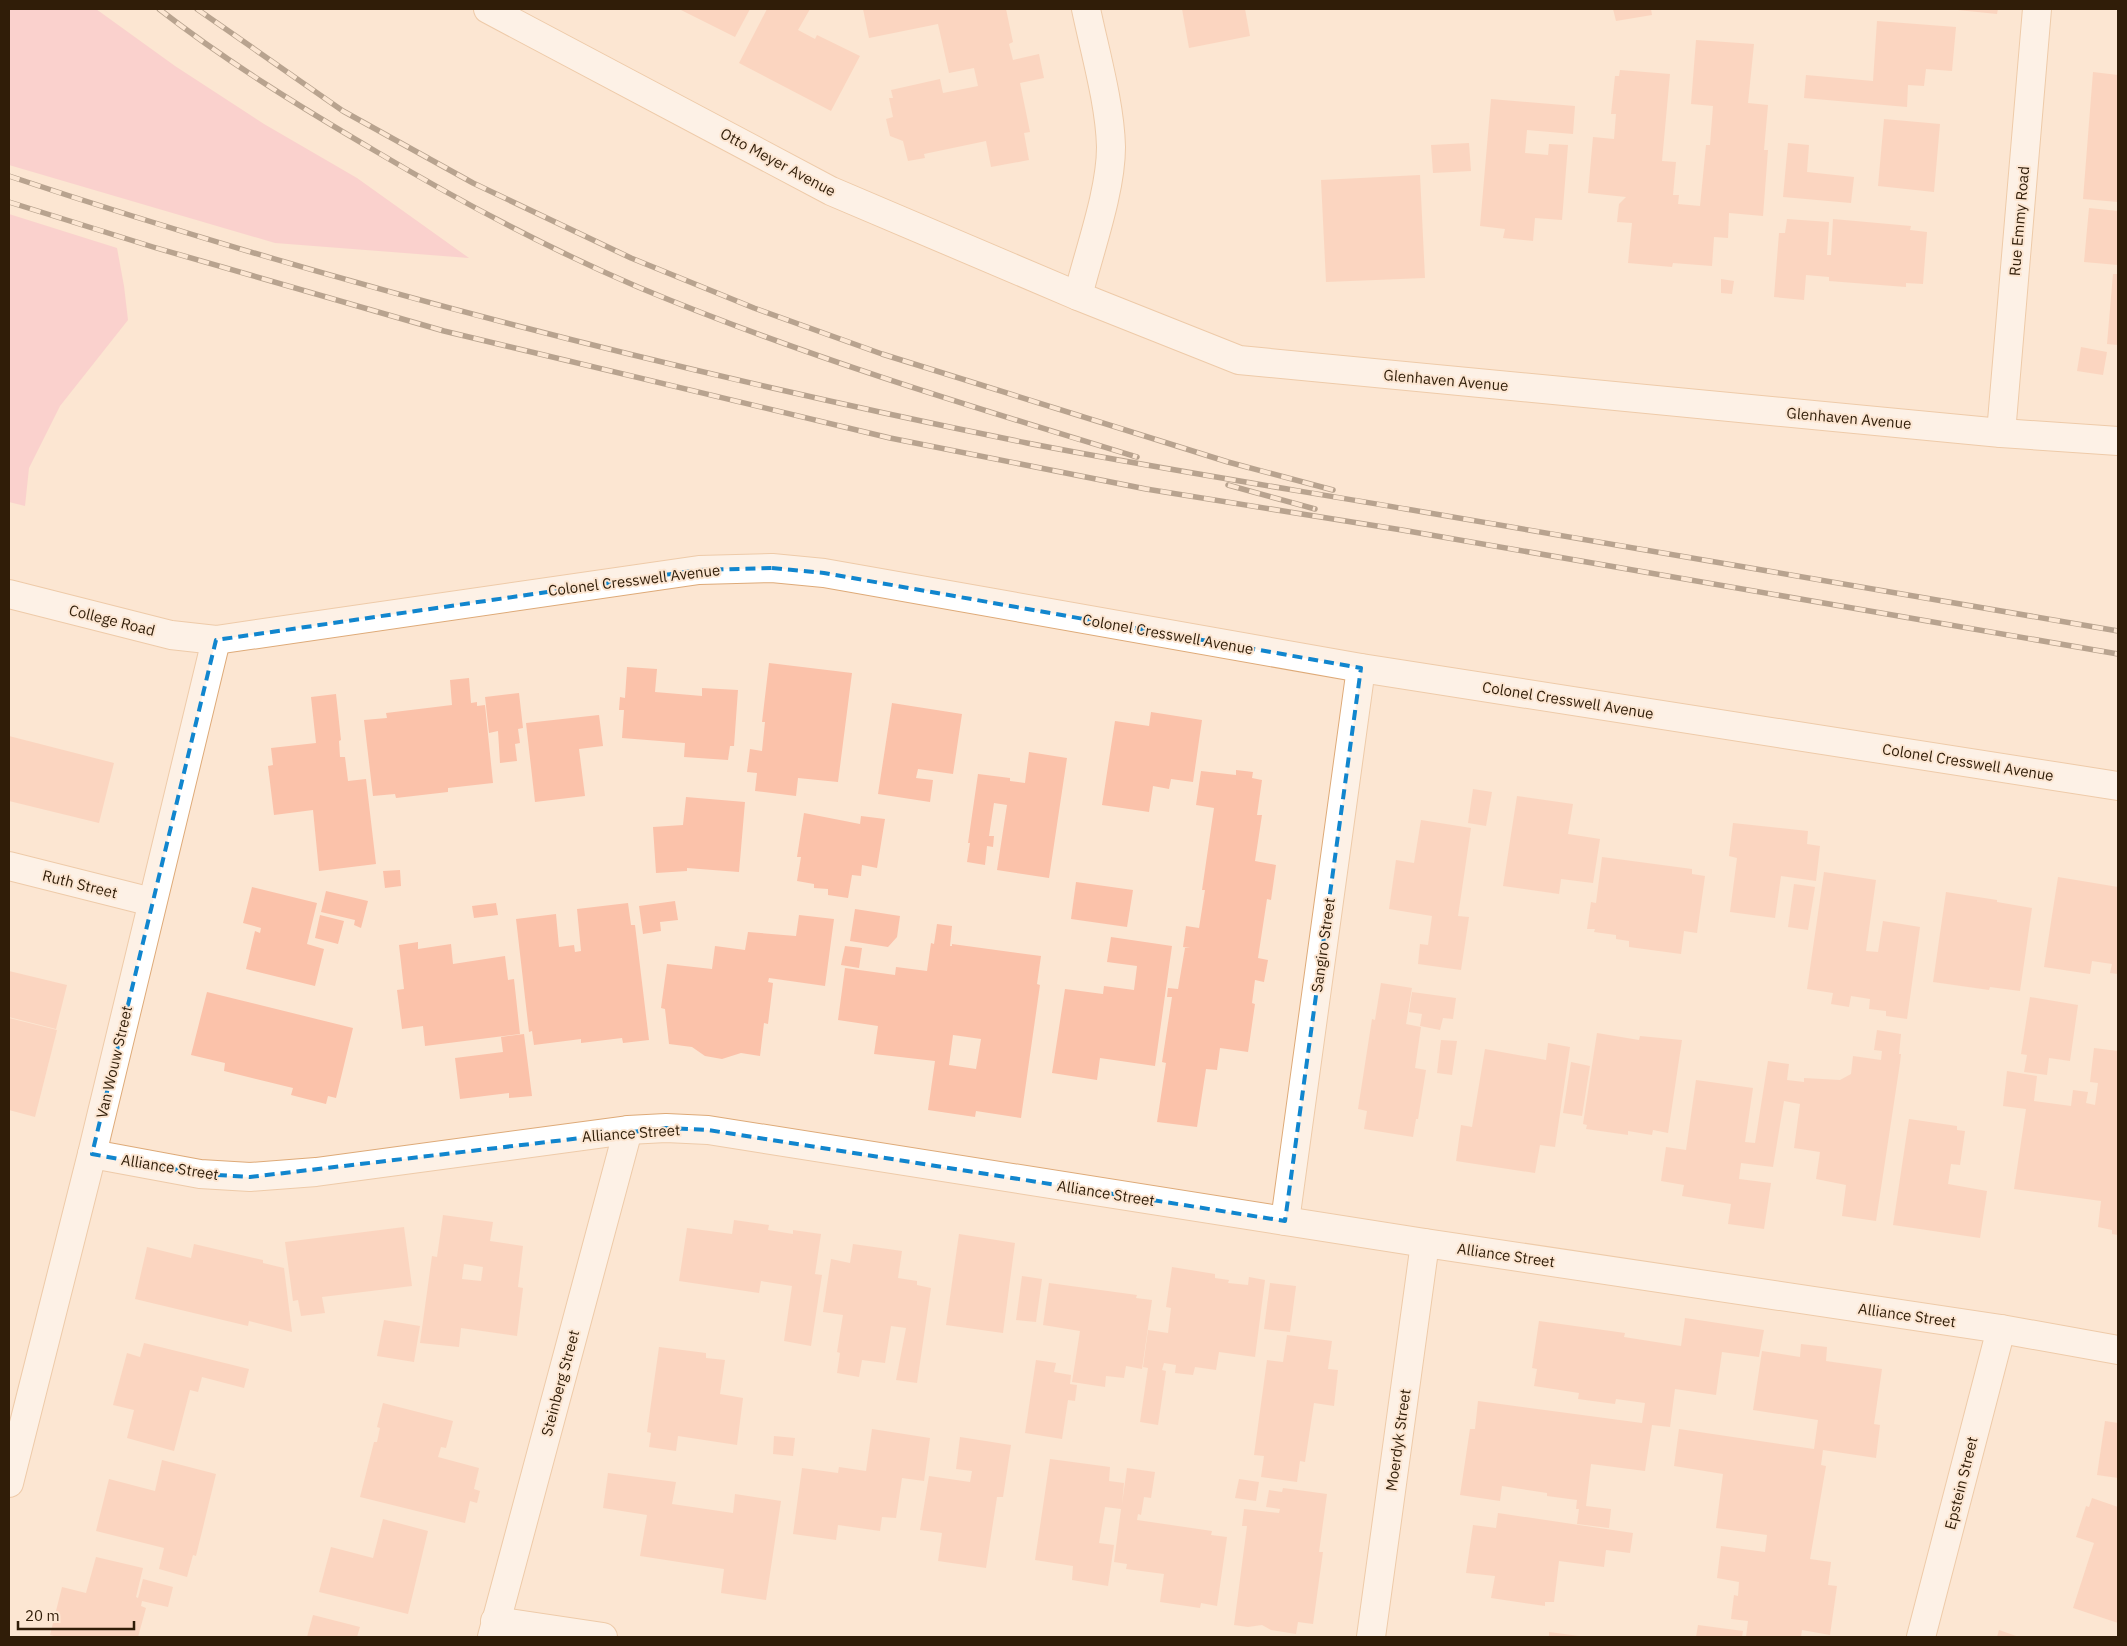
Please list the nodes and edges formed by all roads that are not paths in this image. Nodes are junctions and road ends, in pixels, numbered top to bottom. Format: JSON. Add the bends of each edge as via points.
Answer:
{"nodes":[{"id":1,"x":488,"y":9,"type":"edge"},
{"id":2,"x":1086,"y":9,"type":"edge"},
{"id":3,"x":2037,"y":9,"type":"edge"},
{"id":4,"x":1078,"y":296,"type":"junction"},
{"id":5,"x":2001,"y":433,"type":"junction"},
{"id":6,"x":2118,"y":441,"type":"edge"},
{"id":7,"x":9,"y":594,"type":"edge"},
{"id":8,"x":216,"y":640,"type":"junction"},
{"id":9,"x":1361,"y":668,"type":"junction"},
{"id":10,"x":2118,"y":786,"type":"edge"},
{"id":11,"x":9,"y":866,"type":"edge"},
{"id":12,"x":152,"y":902,"type":"junction"},
{"id":13,"x":628,"y":1130,"type":"junction"},
{"id":14,"x":92,"y":1154,"type":"junction"},
{"id":15,"x":1285,"y":1221,"type":"junction"},
{"id":16,"x":1425,"y":1243,"type":"junction"},
{"id":17,"x":2001,"y":1329,"type":"junction"},
{"id":18,"x":2118,"y":1350,"type":"edge"},
{"id":19,"x":9,"y":1484,"type":"edge"},
{"id":20,"x":493,"y":1629,"type":"edge"},
{"id":21,"x":603,"y":1637,"type":"edge"},
{"id":22,"x":1371,"y":1637,"type":"edge"},
{"id":23,"x":1921,"y":1637,"type":"edge"}],
"edges":[{"from":1,"to":4,"type":"street","name":"Otto Meyer Avenue","via":[[831,191]]},
{"from":2,"to":4,"type":"street","via":[[1108,114],[1111,148],[1106,188]]},
{"from":3,"to":5,"type":"street","name":"Rue Emmy Road"},
{"from":4,"to":5,"type":"street","name":"Glenhaven Avenue","via":[[1239,360]]},
{"from":5,"to":6,"type":"street","name":"Glenhaven Avenue"},
{"from":7,"to":8,"type":"street","name":"College Road","via":[[171,635]]},
{"from":8,"to":9,"type":"street","name":"Colonel Cresswell Avenue","via":[[699,570],[772,568],[824,573]]},
{"from":8,"to":12,"type":"street","name":"Van Wouw Street"},
{"from":9,"to":10,"type":"street","name":"Colonel Cresswell Avenue"},
{"from":9,"to":15,"type":"street","name":"Sangiro Street"},
{"from":11,"to":12,"type":"street","name":"Ruth Street"},
{"from":12,"to":14,"type":"street","name":"Van Wouw Street"},
{"from":13,"to":14,"type":"street","name":"Alliance Street","via":[[316,1172],[250,1177],[192,1173]]},
{"from":13,"to":15,"type":"street","name":"Alliance Street","via":[[708,1130]]},
{"from":13,"to":20,"type":"street","name":"Steinberg Street"},
{"from":14,"to":19,"type":"street","name":"Van Wouw Street"},
{"from":15,"to":16,"type":"street","name":"Alliance Street"},
{"from":16,"to":17,"type":"street","name":"Alliance Street"},
{"from":16,"to":22,"type":"street","name":"Moerdyk Street"},
{"from":17,"to":18,"type":"street","name":"Alliance Street"},
{"from":17,"to":23,"type":"street","name":"Epstein Street"},
{"from":20,"to":21,"type":"street"}]}
